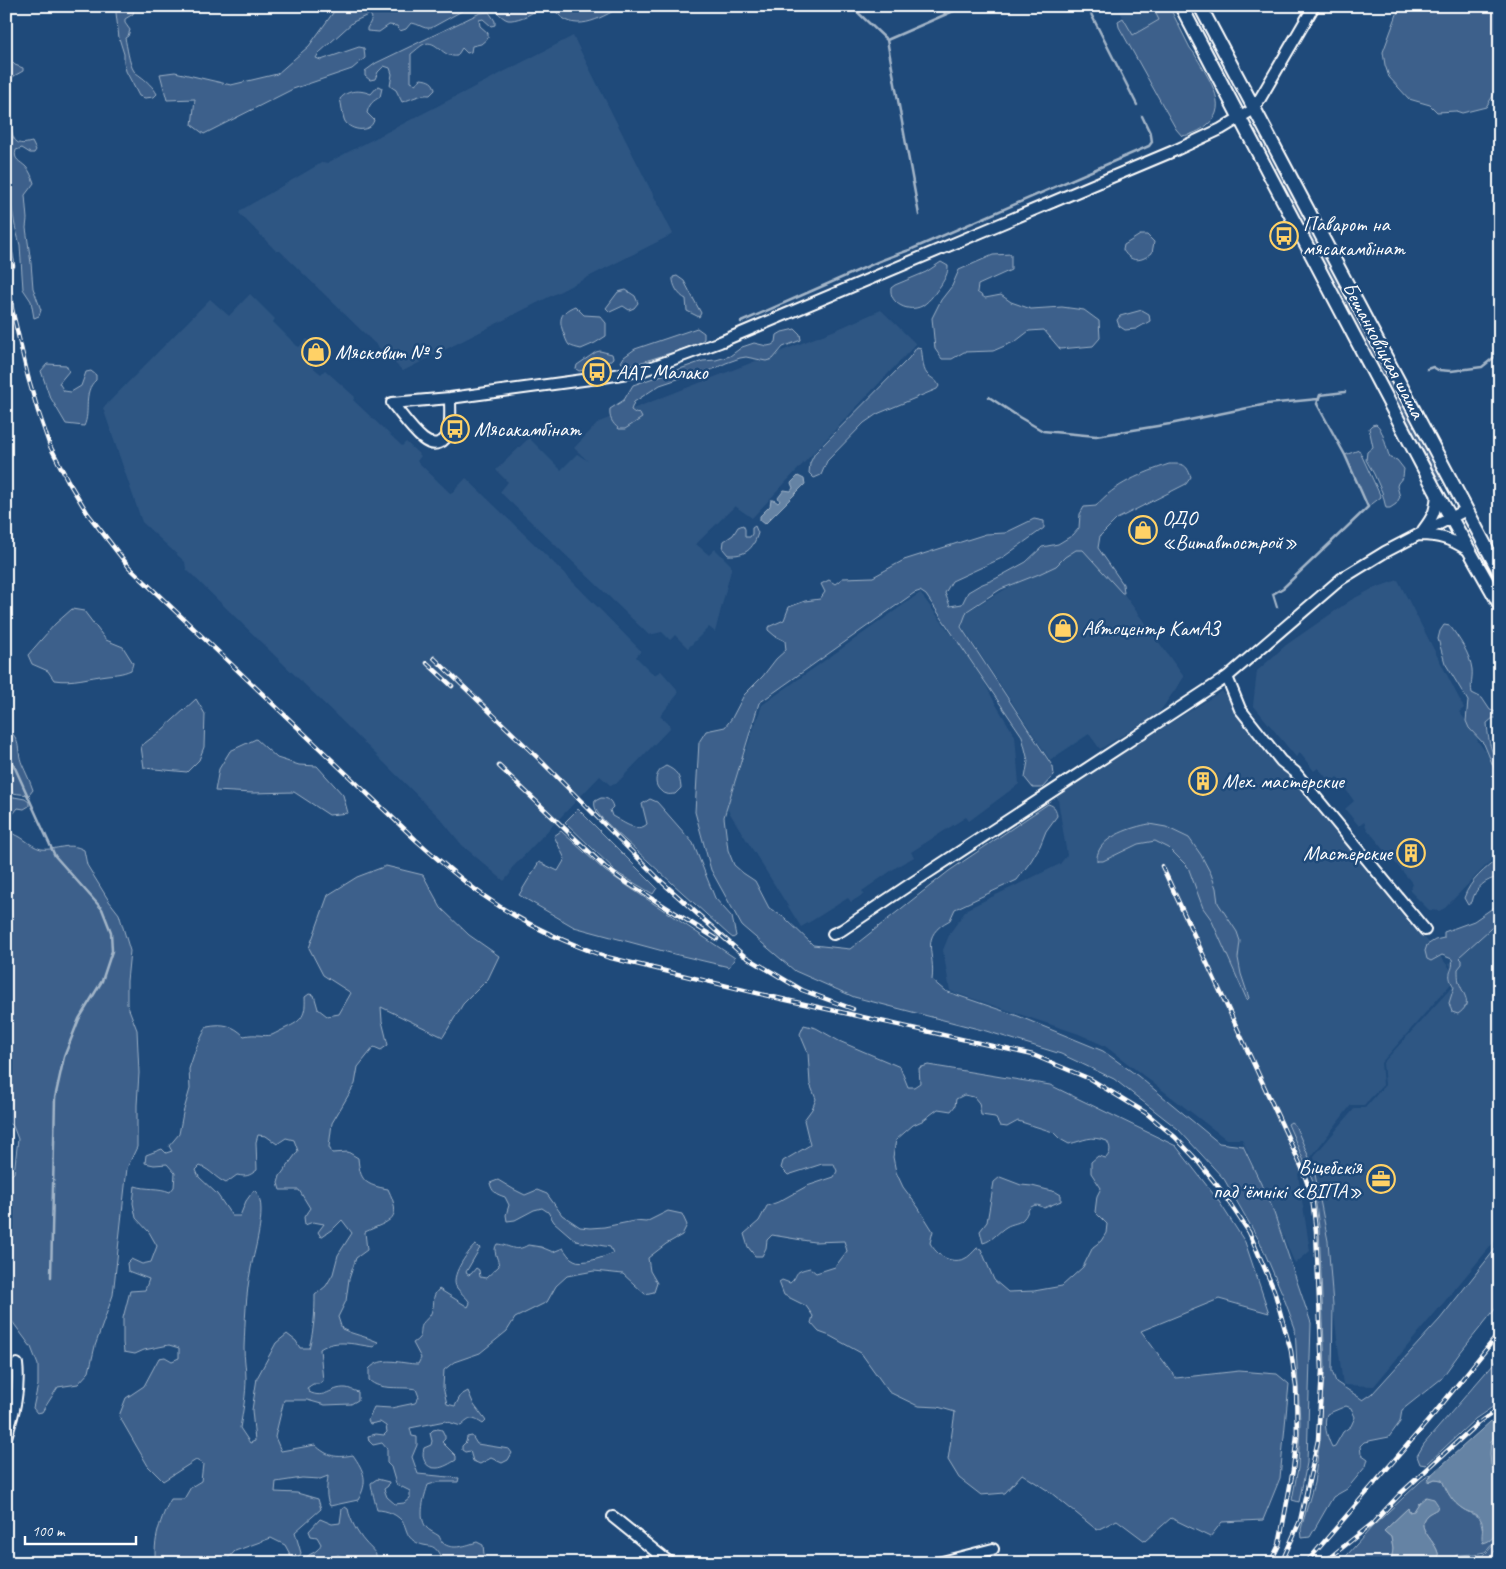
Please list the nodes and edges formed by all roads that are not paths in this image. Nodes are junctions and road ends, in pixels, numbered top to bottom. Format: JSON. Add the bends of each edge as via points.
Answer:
{"nodes":[{"id":1,"x":1181,"y":6,"type":"edge"},
{"id":2,"x":1200,"y":6,"type":"edge"},
{"id":3,"x":1314,"y":6,"type":"edge"},
{"id":4,"x":1254,"y":109,"type":"junction"},
{"id":5,"x":1240,"y":118,"type":"junction"},
{"id":6,"x":450,"y":398,"type":"junction"},
{"id":7,"x":1437,"y":492,"type":"junction"},
{"id":8,"x":1466,"y":510,"type":"junction"},
{"id":9,"x":1450,"y":518,"type":"junction"},
{"id":10,"x":1418,"y":535,"type":"junction"},
{"id":11,"x":1468,"y":550,"type":"junction"},
{"id":12,"x":1500,"y":573,"type":"edge"},
{"id":13,"x":1500,"y":605,"type":"edge"},
{"id":14,"x":1227,"y":677,"type":"junction"},
{"id":15,"x":1425,"y":930,"type":"dead end"},
{"id":16,"x":833,"y":934,"type":"dead end"},
{"id":17,"x":18,"y":1364,"type":"dead end"},
{"id":18,"x":6,"y":1437,"type":"edge"},
{"id":19,"x":613,"y":1517,"type":"dead end"},
{"id":20,"x":993,"y":1549,"type":"dead end"},
{"id":21,"x":670,"y":1563,"type":"edge"},
{"id":22,"x":938,"y":1563,"type":"edge"}],
"edges":[{"from":1,"to":5,"type":"main road","name":"Бешанковіцкая шаша"},
{"from":2,"to":4,"type":"main road","name":"Бешанковіцкая шаша"},
{"from":3,"to":4,"type":"street"},
{"from":4,"to":5,"type":"street"},
{"from":4,"to":8,"type":"main road","name":"Бешанковіцкая шаша"},
{"from":5,"to":6,"type":"street","via":[[1176,150],[668,362],[644,370],[586,380]]},
{"from":5,"to":7,"type":"main road","name":"Бешанковіцкая шаша"},
{"from":6,"to":6,"type":"street","via":[[408,402],[392,403],[424,440],[434,444],[446,438],[450,428]]},
{"from":7,"to":9,"type":"main road","name":"Бешанковіцкая шаша"},
{"from":7,"to":10,"type":"street","via":[[1434,516]]},
{"from":8,"to":9,"type":"street"},
{"from":8,"to":12,"type":"main road","name":"Бешанковіцкая шаша"},
{"from":9,"to":10,"type":"street"},
{"from":9,"to":11,"type":"main road","name":"Бешанковіцкая шаша"},
{"from":10,"to":11,"type":"street","via":[[1436,535]]},
{"from":10,"to":14,"type":"street","via":[[1342,579]]},
{"from":11,"to":13,"type":"main road","name":"Бешанковіцкая шаша"},
{"from":14,"to":15,"type":"street","via":[[1240,710],[1281,761],[1296,772]]},
{"from":14,"to":16,"type":"street"},
{"from":17,"to":18,"type":"street","via":[[19,1382]]},
{"from":19,"to":21,"type":"street"},
{"from":20,"to":22,"type":"street"}]}
